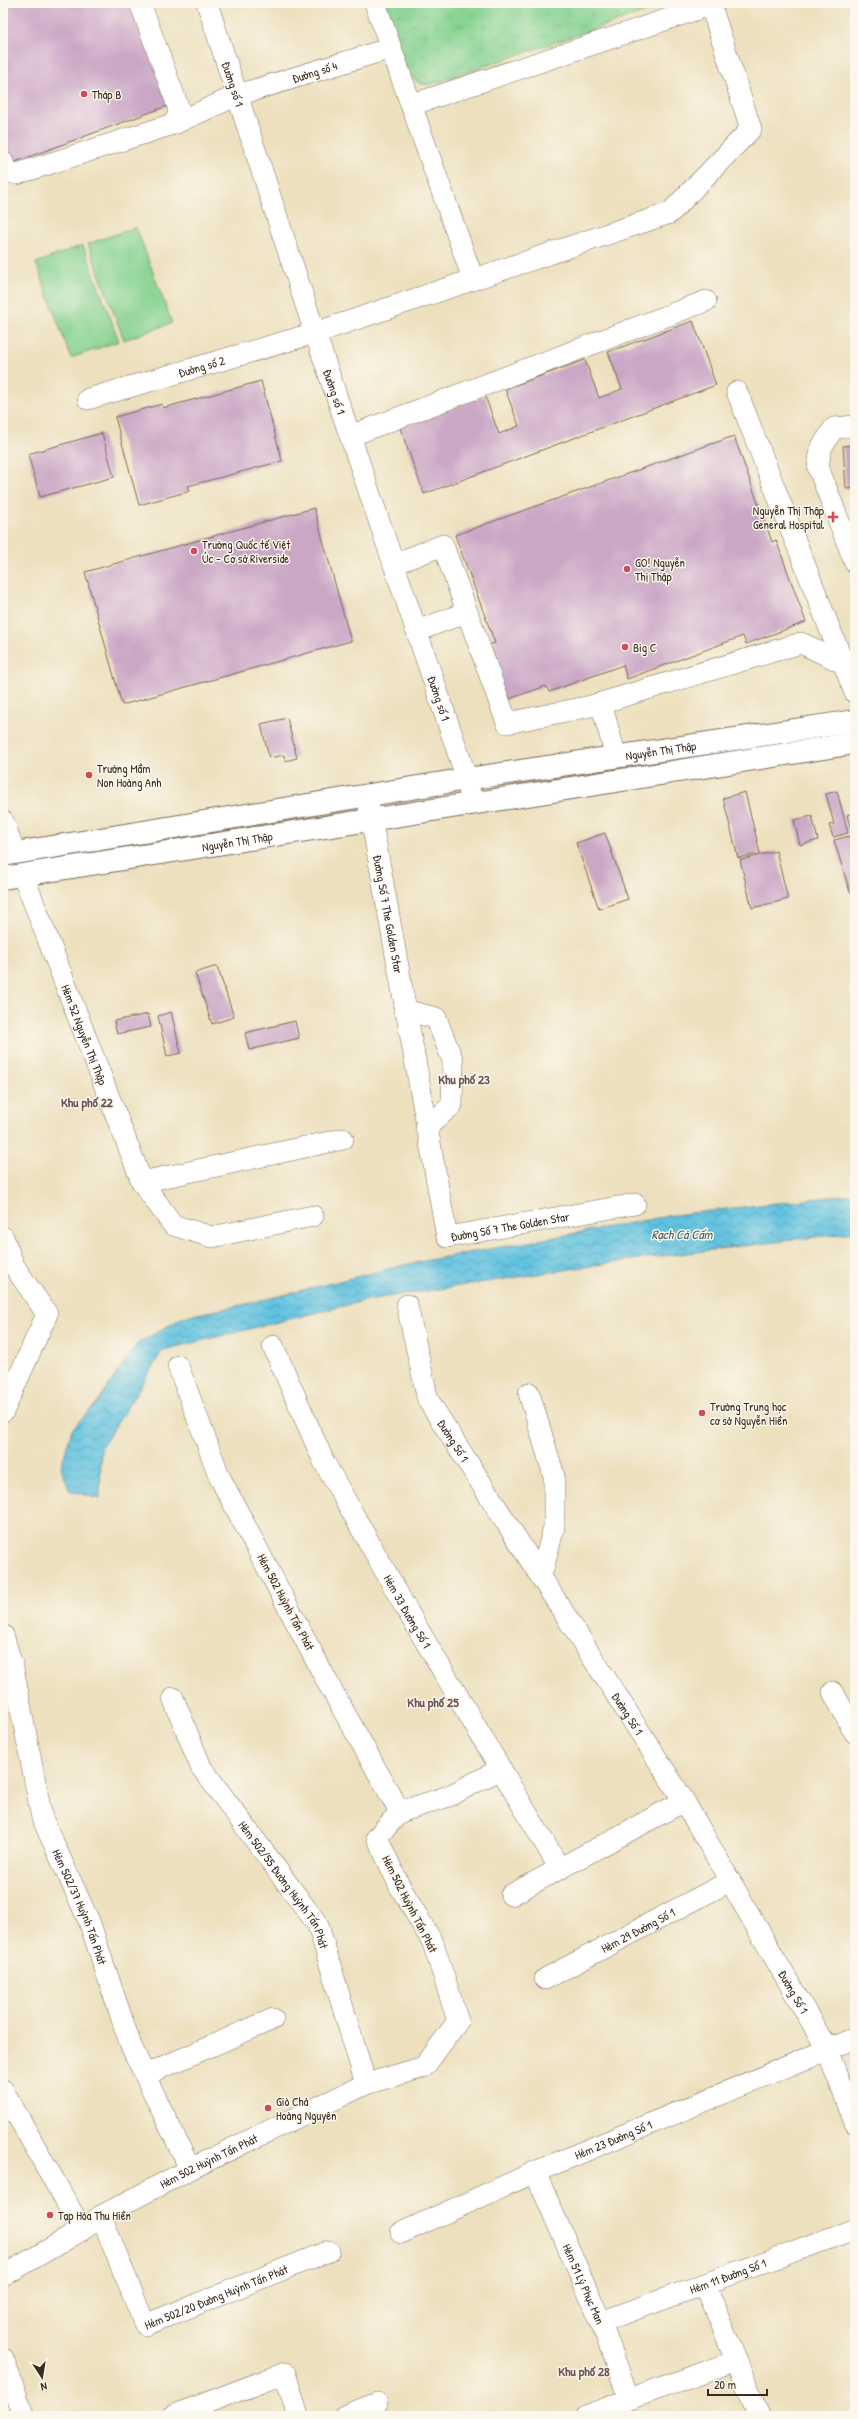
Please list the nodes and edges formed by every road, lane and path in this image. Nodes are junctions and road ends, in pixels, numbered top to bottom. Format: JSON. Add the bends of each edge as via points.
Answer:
{"nodes":[{"id":1,"x":140,"y":3,"type":"edge"},
{"id":2,"x":207,"y":3,"type":"edge"},
{"id":3,"x":375,"y":3,"type":"edge"},
{"id":4,"x":710,"y":4,"type":"edge"},
{"id":5,"x":391,"y":48,"type":"junction"},
{"id":6,"x":238,"y":95,"type":"junction"},
{"id":7,"x":411,"y":105,"type":"junction"},
{"id":8,"x":176,"y":122,"type":"junction"},
{"id":9,"x":3,"y":162,"type":"edge"},
{"id":10,"x":474,"y":279,"type":"junction"},
{"id":11,"x":706,"y":301,"type":"dead end"},
{"id":12,"x":315,"y":333,"type":"junction"},
{"id":13,"x":737,"y":392,"type":"dead end"},
{"id":14,"x":88,"y":399,"type":"dead end"},
{"id":15,"x":855,"y":426,"type":"edge"},
{"id":16,"x":350,"y":436,"type":"junction"},
{"id":17,"x":855,"y":563,"type":"edge"},
{"id":18,"x":394,"y":564,"type":"junction"},
{"id":19,"x":467,"y":612,"type":"junction"},
{"id":20,"x":417,"y":631,"type":"junction"},
{"id":21,"x":844,"y":663,"type":"junction"},
{"id":22,"x":855,"y":692,"type":"edge"},
{"id":23,"x":601,"y":703,"type":"junction"},
{"id":24,"x":855,"y":721,"type":"edge"},
{"id":25,"x":855,"y":743,"type":"edge"},
{"id":26,"x":616,"y":757,"type":"junction"},
{"id":27,"x":467,"y":779,"type":"junction"},
{"id":28,"x":367,"y":795,"type":"junction"},
{"id":29,"x":472,"y":803,"type":"junction"},
{"id":30,"x":371,"y":819,"type":"junction"},
{"id":31,"x":3,"y":821,"type":"edge"},
{"id":32,"x":9,"y":854,"type":"edge"},
{"id":33,"x":13,"y":876,"type":"edge"},
{"id":34,"x":404,"y":1010,"type":"junction"},
{"id":35,"x":426,"y":1128,"type":"junction"},
{"id":36,"x":343,"y":1139,"type":"dead end"},
{"id":37,"x":142,"y":1182,"type":"junction"},
{"id":38,"x":635,"y":1204,"type":"dead end"},
{"id":39,"x":313,"y":1216,"type":"dead end"},
{"id":40,"x":3,"y":1237,"type":"edge"},
{"id":41,"x":407,"y":1305,"type":"dead end"},
{"id":42,"x":273,"y":1346,"type":"dead end"},
{"id":43,"x":178,"y":1366,"type":"dead end"},
{"id":44,"x":529,"y":1393,"type":"dead end"},
{"id":45,"x":3,"y":1412,"type":"edge"},
{"id":46,"x":541,"y":1576,"type":"junction"},
{"id":47,"x":3,"y":1635,"type":"edge"},
{"id":48,"x":833,"y":1692,"type":"dead end"},
{"id":49,"x":173,"y":1698,"type":"dead end"},
{"id":50,"x":855,"y":1733,"type":"edge"},
{"id":51,"x":501,"y":1768,"type":"junction"},
{"id":52,"x":684,"y":1801,"type":"junction"},
{"id":53,"x":400,"y":1812,"type":"junction"},
{"id":54,"x":560,"y":1868,"type":"junction"},
{"id":55,"x":730,"y":1881,"type":"junction"},
{"id":56,"x":511,"y":1895,"type":"dead end"},
{"id":57,"x":545,"y":1979,"type":"dead end"},
{"id":58,"x":273,"y":2019,"type":"dead end"},
{"id":59,"x":855,"y":2038,"type":"edge"},
{"id":60,"x":827,"y":2049,"type":"junction"},
{"id":61,"x":145,"y":2075,"type":"junction"},
{"id":62,"x":366,"y":2084,"type":"junction"},
{"id":63,"x":3,"y":2090,"type":"edge"},
{"id":64,"x":855,"y":2123,"type":"edge"},
{"id":65,"x":190,"y":2169,"type":"junction"},
{"id":66,"x":535,"y":2172,"type":"junction"},
{"id":67,"x":101,"y":2216,"type":"junction"},
{"id":68,"x":855,"y":2229,"type":"edge"},
{"id":69,"x":82,"y":2230,"type":"junction"},
{"id":70,"x":401,"y":2233,"type":"dead end"},
{"id":71,"x":329,"y":2251,"type":"dead end"},
{"id":72,"x":3,"y":2276,"type":"edge"},
{"id":73,"x":705,"y":2284,"type":"junction"},
{"id":74,"x":601,"y":2322,"type":"junction"},
{"id":75,"x":3,"y":2358,"type":"edge"},
{"id":76,"x":737,"y":2361,"type":"junction"},
{"id":77,"x":629,"y":2399,"type":"junction"},
{"id":78,"x":377,"y":2403,"type":"dead end"},
{"id":79,"x":24,"y":2416,"type":"edge"},
{"id":80,"x":172,"y":2416,"type":"edge"},
{"id":81,"x":298,"y":2416,"type":"edge"},
{"id":82,"x":344,"y":2416,"type":"edge"},
{"id":83,"x":587,"y":2416,"type":"edge"},
{"id":84,"x":759,"y":2416,"type":"edge"}],
"edges":[{"from":1,"to":8,"type":"street","via":[[179,109]]},
{"from":2,"to":6,"type":"street","name":"Đường số 1"},
{"from":3,"to":5,"type":"street"},
{"from":4,"to":7,"type":"street"},
{"from":4,"to":10,"type":"street","name":"Đường số 2","via":[[751,129],[670,213]]},
{"from":5,"to":6,"type":"street","name":"Đường số 4"},
{"from":5,"to":7,"type":"street"},
{"from":6,"to":8,"type":"street","name":"Đường số 4"},
{"from":6,"to":12,"type":"street","name":"Đường số 1"},
{"from":7,"to":10,"type":"street"},
{"from":8,"to":9,"type":"street","name":"Đường số 4","via":[[17,174],[6,171]]},
{"from":10,"to":12,"type":"street","name":"Đường số 2"},
{"from":11,"to":16,"type":"street"},
{"from":12,"to":14,"type":"street","name":"Đường số 2"},
{"from":12,"to":16,"type":"street","name":"Đường số 1"},
{"from":13,"to":21,"type":"street"},
{"from":15,"to":17,"type":"street","via":[[834,428],[821,448],[818,467]]},
{"from":16,"to":18,"type":"street","name":"Đường số 1"},
{"from":18,"to":19,"type":"street","via":[[443,545]]},
{"from":18,"to":20,"type":"street","name":"Đường số 1"},
{"from":19,"to":20,"type":"street"},
{"from":19,"to":23,"type":"street","via":[[506,723]]},
{"from":20,"to":27,"type":"street","name":"Đường số 1"},
{"from":21,"to":22,"type":"street"},
{"from":21,"to":23,"type":"street","via":[[801,643]]},
{"from":23,"to":26,"type":"street"},
{"from":24,"to":26,"type":"main road","name":"Nguyễn Thị Thập"},
{"from":25,"to":29,"type":"main road","name":"Nguyễn Thị Thập"},
{"from":26,"to":27,"type":"main road","name":"Nguyễn Thị Thập"},
{"from":27,"to":28,"type":"main road","name":"Nguyễn Thị Thập"},
{"from":27,"to":29,"type":"street"},
{"from":28,"to":30,"type":"street","name":"Đường Số 7 The Golden Star"},
{"from":28,"to":32,"type":"main road","name":"Nguyễn Thị Thập"},
{"from":29,"to":30,"type":"main road","name":"Nguyễn Thị Thập"},
{"from":30,"to":33,"type":"main road","name":"Nguyễn Thị Thập"},
{"from":30,"to":34,"type":"street","name":"Đường Số 7 The Golden Star"},
{"from":31,"to":32,"type":"street"},
{"from":33,"to":37,"type":"street","name":"Hẻm 52 Nguyễn Thị Thập"},
{"from":34,"to":35,"type":"street","name":"Đường Số 7 The Golden Star"},
{"from":34,"to":35,"type":"street","via":[[436,1018],[453,1061],[452,1105]]},
{"from":35,"to":38,"type":"street","name":"Đường Số 7 The Golden Star","via":[[446,1237]]},
{"from":36,"to":37,"type":"street"},
{"from":37,"to":39,"type":"street","name":"Hẻm 52 Nguyễn Thị Thập","via":[[173,1225],[212,1237]]},
{"from":40,"to":45,"type":"street","via":[[14,1266],[47,1314]]},
{"from":41,"to":46,"type":"street","name":"Đường Số 1","via":[[428,1400]]},
{"from":42,"to":51,"type":"street","name":"Hẻm 33 Đường Số 1","via":[[324,1462],[408,1612]]},
{"from":43,"to":53,"type":"street","name":"Hẻm 502 Huỳnh Tấn Phát","via":[[220,1478],[329,1685]]},
{"from":44,"to":46,"type":"street","via":[[554,1476],[554,1527]]},
{"from":46,"to":52,"type":"street","name":"Đường Số 1"},
{"from":47,"to":61,"type":"street","name":"Hẻm 502/37 Huỳnh Tấn Phát","via":[[13,1668],[42,1818],[89,1921],[131,2046]]},
{"from":48,"to":50,"type":"street"},
{"from":49,"to":62,"type":"street","name":"Hẻm 502/55 Đường Huỳnh Tấn Phát","via":[[202,1767],[318,1925]]},
{"from":51,"to":53,"type":"street","via":[[449,1796]]},
{"from":51,"to":54,"type":"street","name":"Hẻm 33 Đường Số 1"},
{"from":52,"to":54,"type":"street"},
{"from":52,"to":55,"type":"street","name":"Đường Số 1"},
{"from":53,"to":62,"type":"street","name":"Hẻm 502 Huỳnh Tấn Phát","via":[[376,1838],[399,1885],[433,1943],[458,2020],[424,2067]]},
{"from":54,"to":56,"type":"street"},
{"from":55,"to":57,"type":"street","name":"Hẻm 29 Đường Số 1"},
{"from":55,"to":60,"type":"street","name":"Đường Số 1"},
{"from":58,"to":61,"type":"street"},
{"from":59,"to":60,"type":"street","name":"Hẻm 23 Đường Số 1"},
{"from":60,"to":64,"type":"street","name":"Đường Số 1"},
{"from":60,"to":66,"type":"street","name":"Hẻm 23 Đường Số 1"},
{"from":61,"to":65,"type":"street","name":"Hẻm 502/37 Huỳnh Tấn Phát"},
{"from":62,"to":65,"type":"street","name":"Hẻm 502 Huỳnh Tấn Phát"},
{"from":63,"to":69,"type":"street"},
{"from":65,"to":67,"type":"street","name":"Hẻm 502 Huỳnh Tấn Phát"},
{"from":66,"to":70,"type":"street","name":"Hẻm 23 Đường Số 1"},
{"from":66,"to":74,"type":"street","name":"Hẻm 51 Lý Phục Man"},
{"from":67,"to":69,"type":"street","name":"Hẻm 502 Huỳnh Tấn Phát"},
{"from":67,"to":71,"type":"street","name":"Hẻm 502/20 Đường Huỳnh Tấn Phát","via":[[145,2325]]},
{"from":68,"to":73,"type":"street","name":"Hẻm 11 Đường Số 1"},
{"from":69,"to":72,"type":"street","name":"Hẻm 502 Huỳnh Tấn Phát"},
{"from":73,"to":74,"type":"street","name":"Hẻm 11 Đường Số 1"},
{"from":73,"to":76,"type":"street"},
{"from":74,"to":77,"type":"street","name":"Hẻm 51 Lý Phục Man"},
{"from":75,"to":79,"type":"street"},
{"from":76,"to":77,"type":"street"},
{"from":76,"to":84,"type":"street"},
{"from":77,"to":83,"type":"street"},
{"from":78,"to":82,"type":"street"},
{"from":80,"to":81,"type":"street","via":[[285,2373]]}]}
